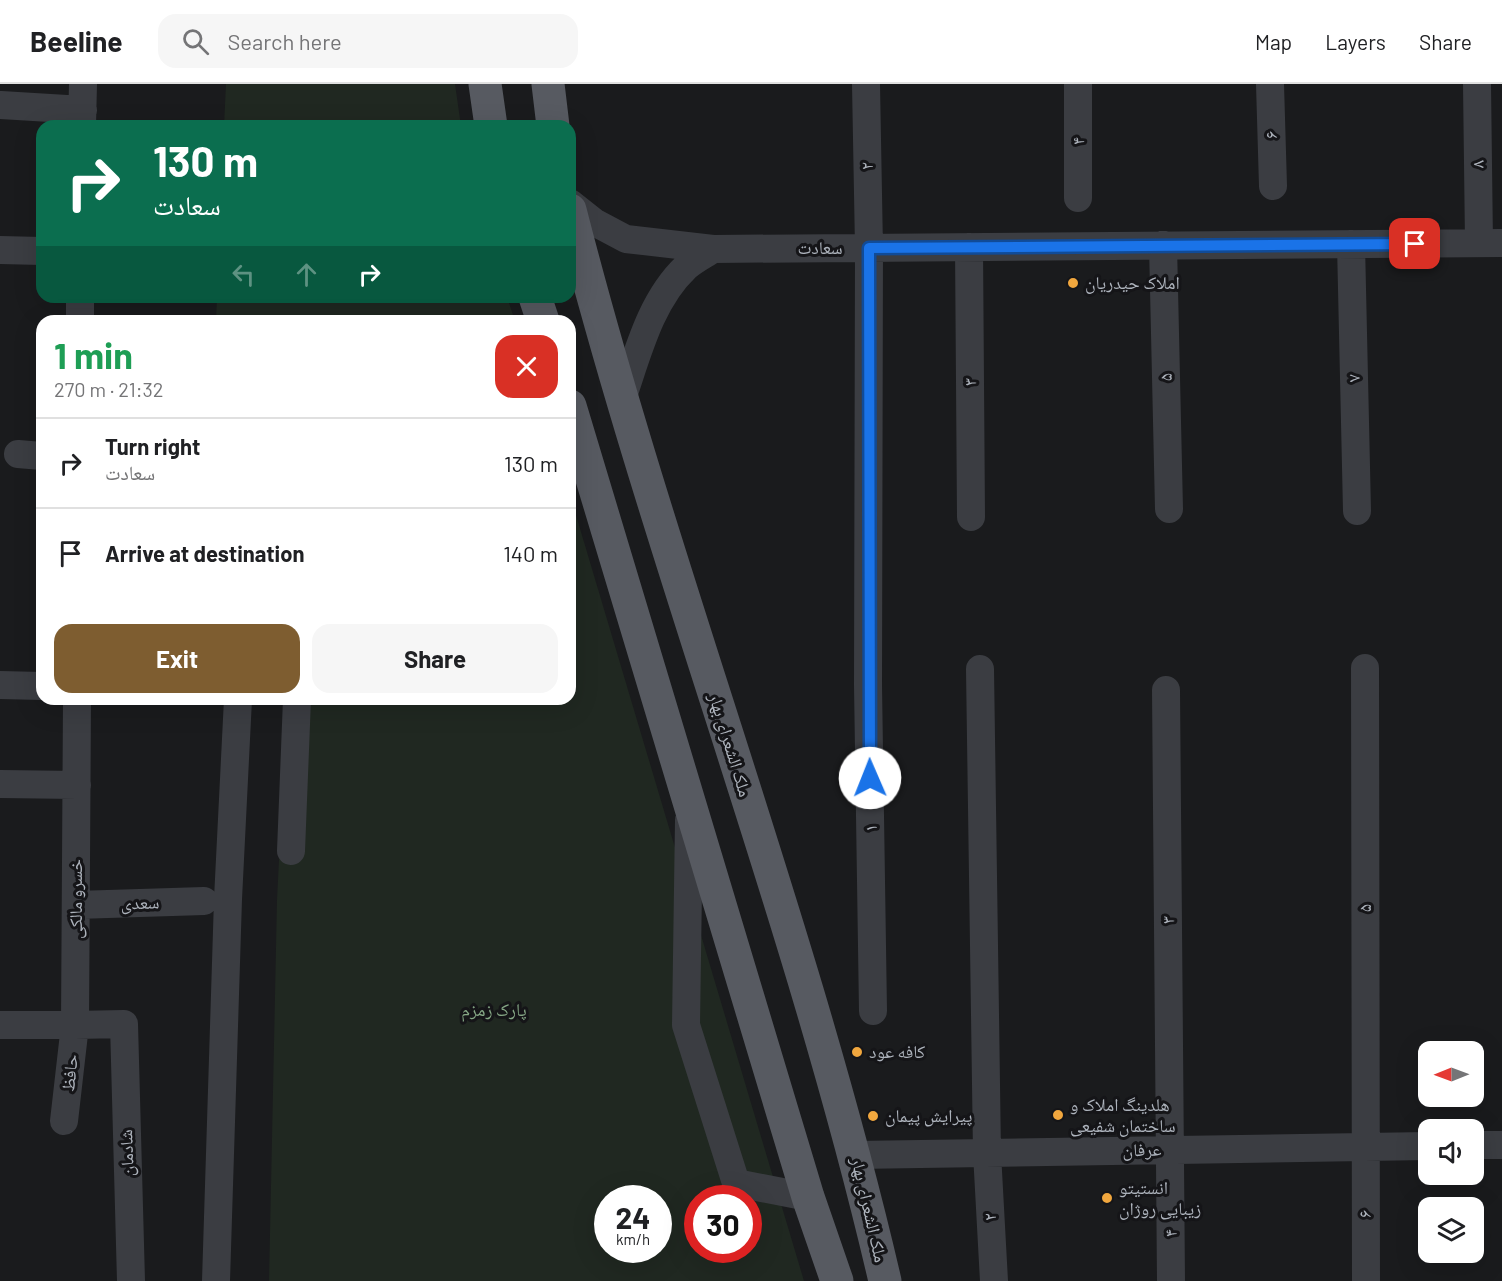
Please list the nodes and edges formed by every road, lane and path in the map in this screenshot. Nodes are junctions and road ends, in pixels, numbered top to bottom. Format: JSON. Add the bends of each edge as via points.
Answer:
{"nodes":[{"id":1,"x":485,"y":84,"type":"edge"},
{"id":2,"x":548,"y":84,"type":"edge"},
{"id":3,"x":866,"y":84,"type":"edge"},
{"id":4,"x":1078,"y":84,"type":"edge"},
{"id":5,"x":1270,"y":84,"type":"edge"},
{"id":6,"x":1477,"y":84,"type":"edge"},
{"id":7,"x":1,"y":105,"type":"edge"},
{"id":8,"x":82,"y":107,"type":"edge"},
{"id":9,"x":490,"y":120,"type":"edge"},
{"id":10,"x":552,"y":120,"type":"edge"},
{"id":11,"x":1273,"y":186,"type":"dead end"},
{"id":12,"x":1078,"y":198,"type":"dead end"},
{"id":13,"x":576,"y":208,"type":"edge"},
{"id":14,"x":576,"y":231,"type":"edge"},
{"id":15,"x":1490,"y":243,"type":"edge"},
{"id":16,"x":1352,"y":244,"type":"junction"},
{"id":17,"x":1163,"y":246,"type":"junction"},
{"id":18,"x":969,"y":247,"type":"junction"},
{"id":19,"x":869,"y":248,"type":"junction"},
{"id":20,"x":713,"y":249,"type":"junction"},
{"id":21,"x":0,"y":250,"type":"edge"},
{"id":22,"x":36,"y":251,"type":"edge"},
{"id":23,"x":623,"y":396,"type":"junction"},
{"id":24,"x":578,"y":445,"type":"edge"},
{"id":25,"x":1169,"y":509,"type":"dead end"},
{"id":26,"x":1357,"y":511,"type":"dead end"},
{"id":27,"x":971,"y":517,"type":"dead end"},
{"id":28,"x":1365,"y":668,"type":"dead end"},
{"id":29,"x":980,"y":669,"type":"dead end"},
{"id":30,"x":0,"y":685,"type":"edge"},
{"id":31,"x":36,"y":686,"type":"edge"},
{"id":32,"x":1166,"y":690,"type":"dead end"},
{"id":33,"x":77,"y":705,"type":"edge"},
{"id":34,"x":238,"y":705,"type":"edge"},
{"id":35,"x":297,"y":705,"type":"edge"},
{"id":36,"x":0,"y":784,"type":"edge"},
{"id":37,"x":77,"y":785,"type":"junction"},
{"id":38,"x":689,"y":800,"type":"junction"},
{"id":39,"x":291,"y":851,"type":"dead end"},
{"id":40,"x":204,"y":901,"type":"dead end"},
{"id":41,"x":76,"y":905,"type":"junction"},
{"id":42,"x":873,"y":1011,"type":"dead end"},
{"id":43,"x":0,"y":1025,"type":"edge"},
{"id":44,"x":75,"y":1025,"type":"junction"},
{"id":45,"x":64,"y":1121,"type":"dead end"},
{"id":46,"x":1484,"y":1145,"type":"edge"},
{"id":47,"x":1502,"y":1145,"type":"edge"},
{"id":48,"x":1418,"y":1146,"type":"edge"},
{"id":49,"x":1365,"y":1147,"type":"junction"},
{"id":50,"x":1170,"y":1150,"type":"junction"},
{"id":51,"x":987,"y":1153,"type":"junction"},
{"id":52,"x":856,"y":1155,"type":"junction"},
{"id":53,"x":808,"y":1197,"type":"junction"},
{"id":54,"x":131,"y":1281,"type":"edge"},
{"id":55,"x":216,"y":1281,"type":"edge"},
{"id":56,"x":826,"y":1281,"type":"edge"},
{"id":57,"x":837,"y":1281,"type":"edge"},
{"id":58,"x":885,"y":1281,"type":"edge"},
{"id":59,"x":898,"y":1281,"type":"edge"},
{"id":60,"x":994,"y":1281,"type":"edge"},
{"id":61,"x":1172,"y":1281,"type":"edge"},
{"id":62,"x":1366,"y":1281,"type":"edge"}],
"edges":[{"from":1,"to":9,"type":"main road"},
{"from":2,"to":10,"type":"main road"},
{"from":3,"to":19,"type":"street","name":"۲"},
{"from":4,"to":12,"type":"street","name":"۴"},
{"from":5,"to":11,"type":"street","name":"۶"},
{"from":6,"to":15,"type":"street","name":"۸"},
{"from":7,"to":8,"type":"street"},
{"from":13,"to":20,"type":"street","name":"سعادت","via":[[626,239]]},
{"from":14,"to":23,"type":"main road","name":"ملک الشعرای بهار"},
{"from":15,"to":16,"type":"street","name":"سعادت"},
{"from":16,"to":17,"type":"street","name":"سعادت"},
{"from":16,"to":26,"type":"street","name":"۷"},
{"from":17,"to":18,"type":"street","name":"سعادت"},
{"from":17,"to":25,"type":"street","name":"۵"},
{"from":18,"to":19,"type":"street","name":"سعادت"},
{"from":18,"to":27,"type":"street","name":"۳"},
{"from":19,"to":20,"type":"street","name":"سعادت"},
{"from":19,"to":42,"type":"street","name":"۱","via":[[868,685]]},
{"from":20,"to":23,"type":"street","via":[[687,267],[665,292],[642,340]]},
{"from":21,"to":22,"type":"street"},
{"from":23,"to":52,"type":"main road","name":"ملک الشعرای بهار"},
{"from":24,"to":38,"type":"main road"},
{"from":28,"to":49,"type":"street","name":"۵"},
{"from":29,"to":51,"type":"street"},
{"from":30,"to":31,"type":"street"},
{"from":32,"to":50,"type":"street","name":"۳"},
{"from":33,"to":37,"type":"street","name":"خسرو مالکی"},
{"from":34,"to":55,"type":"street"},
{"from":35,"to":39,"type":"street"},
{"from":36,"to":37,"type":"street"},
{"from":37,"to":41,"type":"street","name":"خسرو مالکی"},
{"from":38,"to":53,"type":"main road"},
{"from":38,"to":53,"type":"street","via":[[687,1025],[736,1183]]},
{"from":40,"to":41,"type":"street","name":"سعدی"},
{"from":41,"to":44,"type":"street","name":"خسرو مالکی"},
{"from":43,"to":44,"type":"street"},
{"from":44,"to":45,"type":"street","name":"حافظ"},
{"from":44,"to":54,"type":"street","name":"شادمان","via":[[124,1024]]},
{"from":46,"to":47,"type":"street"},
{"from":48,"to":49,"type":"street","name":"عرفان"},
{"from":49,"to":50,"type":"street","name":"عرفان"},
{"from":49,"to":62,"type":"street","name":"۶"},
{"from":50,"to":51,"type":"street","name":"عرفان"},
{"from":50,"to":61,"type":"street","name":"۴"},
{"from":51,"to":52,"type":"street","name":"عرفان"},
{"from":51,"to":60,"type":"street","name":"۲"},
{"from":52,"to":58,"type":"main road","name":"ملک الشعرای بهار"},
{"from":52,"to":59,"type":"main road"},
{"from":53,"to":56,"type":"main road"},
{"from":53,"to":57,"type":"main road"}]}
